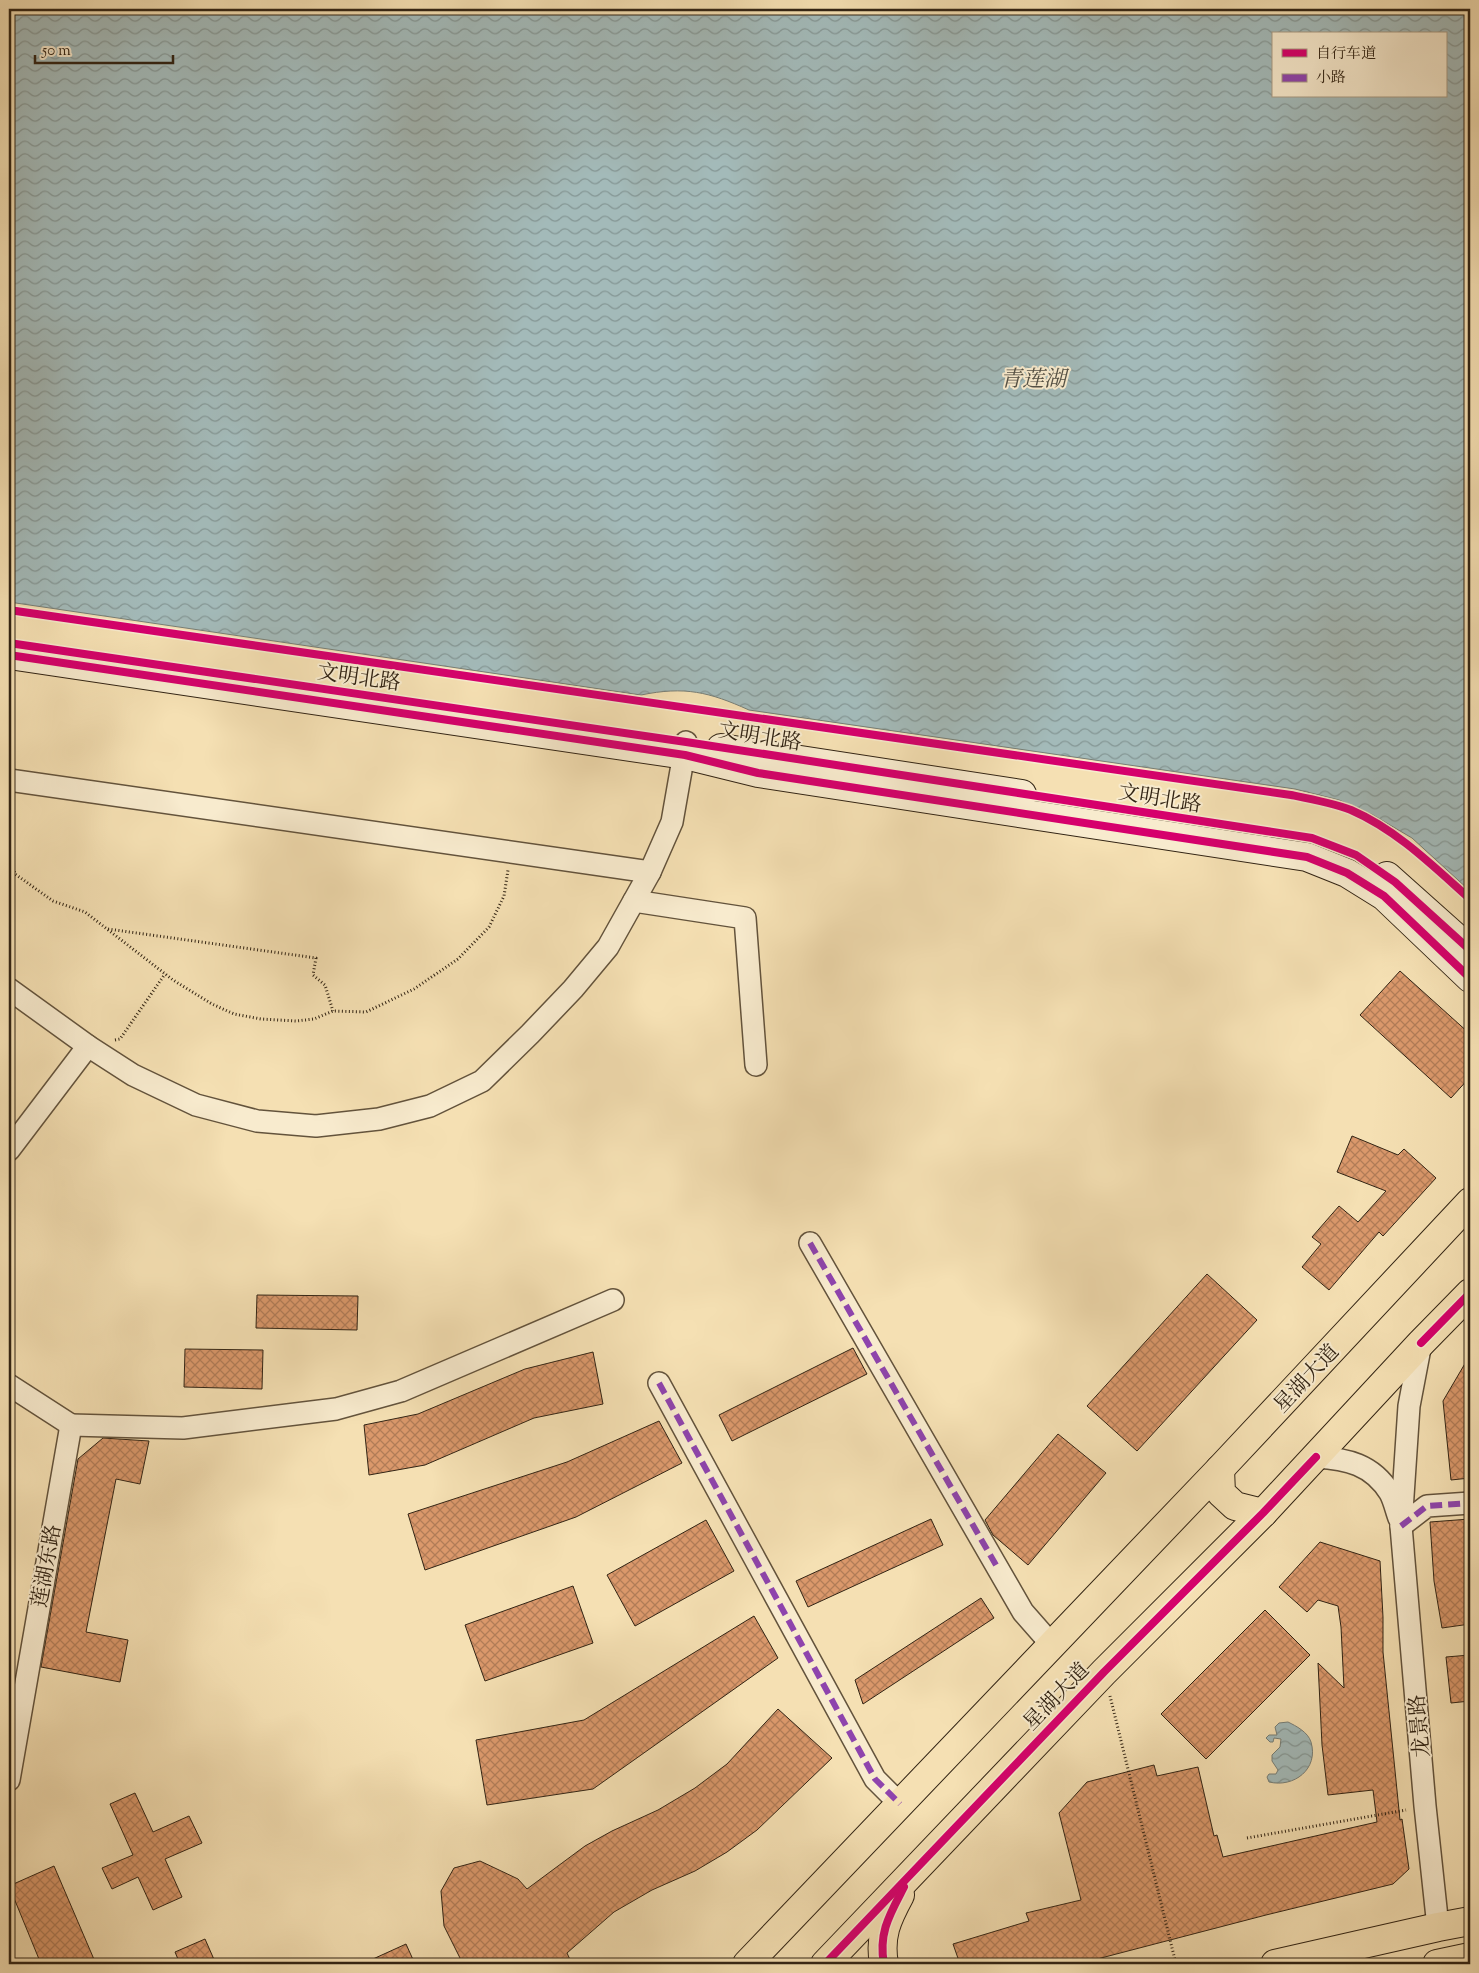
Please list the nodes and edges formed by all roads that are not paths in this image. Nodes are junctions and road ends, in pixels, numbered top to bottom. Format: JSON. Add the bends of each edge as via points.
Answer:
{"nodes":[{"id":1,"x":9,"y":643,"type":"edge"},
{"id":2,"x":9,"y":655,"type":"edge"},
{"id":3,"x":685,"y":749,"type":"junction"},
{"id":4,"x":9,"y":780,"type":"edge"},
{"id":5,"x":650,"y":872,"type":"junction"},
{"id":6,"x":634,"y":901,"type":"junction"},
{"id":7,"x":1470,"y":950,"type":"edge"},
{"id":8,"x":1470,"y":978,"type":"edge"},
{"id":9,"x":9,"y":989,"type":"edge"},
{"id":10,"x":88,"y":1046,"type":"junction"},
{"id":11,"x":756,"y":1066,"type":"dead end"},
{"id":12,"x":9,"y":1150,"type":"edge"},
{"id":13,"x":1470,"y":1202,"type":"edge"},
{"id":14,"x":810,"y":1243,"type":"dead end"},
{"id":15,"x":1470,"y":1293,"type":"edge"},
{"id":16,"x":613,"y":1300,"type":"dead end"},
{"id":17,"x":1421,"y":1343,"type":"junction"},
{"id":18,"x":659,"y":1383,"type":"dead end"},
{"id":19,"x":9,"y":1385,"type":"edge"},
{"id":20,"x":71,"y":1425,"type":"junction"},
{"id":21,"x":1316,"y":1457,"type":"junction"},
{"id":22,"x":1220,"y":1469,"type":"junction"},
{"id":23,"x":1470,"y":1503,"type":"edge"},
{"id":24,"x":1263,"y":1514,"type":"junction"},
{"id":25,"x":1401,"y":1526,"type":"junction"},
{"id":26,"x":1052,"y":1645,"type":"junction"},
{"id":27,"x":9,"y":1780,"type":"edge"},
{"id":28,"x":900,"y":1804,"type":"junction"},
{"id":29,"x":913,"y":1870,"type":"junction"},
{"id":30,"x":1470,"y":1921,"type":"edge"},
{"id":31,"x":1438,"y":1927,"type":"junction"},
{"id":32,"x":1470,"y":1957,"type":"edge"},
{"id":33,"x":747,"y":1964,"type":"edge"},
{"id":34,"x":825,"y":1964,"type":"edge"},
{"id":35,"x":884,"y":1964,"type":"edge"},
{"id":36,"x":1275,"y":1964,"type":"edge"},
{"id":37,"x":1437,"y":1964,"type":"edge"}],
"edges":[{"from":1,"to":3,"type":"street","name":"文明北路"},
{"from":2,"to":3,"type":"street","name":"文明北路"},
{"from":3,"to":5,"type":"street","via":[[672,822]]},
{"from":3,"to":7,"type":"street","name":"文明北路","via":[[1312,838],[1356,855],[1395,882]]},
{"from":3,"to":8,"type":"street","name":"文明北路","via":[[758,773],[1307,857],[1347,873],[1384,896]]},
{"from":4,"to":5,"type":"street"},
{"from":5,"to":6,"type":"street"},
{"from":6,"to":10,"type":"street","via":[[608,947],[530,1034],[482,1081],[430,1106],[379,1119],[316,1126],[257,1121],[196,1105],[133,1075]]},
{"from":6,"to":11,"type":"street","via":[[745,918]]},
{"from":9,"to":10,"type":"street"},
{"from":10,"to":12,"type":"street"},
{"from":13,"to":22,"type":"main road","name":"星湖大道"},
{"from":14,"to":26,"type":"street","via":[[1023,1612]]},
{"from":15,"to":17,"type":"main road","name":"星湖大道"},
{"from":16,"to":20,"type":"street","via":[[401,1391],[336,1409],[184,1428]]},
{"from":17,"to":21,"type":"main road","name":"星湖大道"},
{"from":17,"to":25,"type":"street","via":[[1409,1406]]},
{"from":18,"to":28,"type":"street","via":[[875,1779]]},
{"from":19,"to":20,"type":"street"},
{"from":20,"to":27,"type":"street","name":"莲湖东路"},
{"from":21,"to":24,"type":"main road","name":"星湖大道"},
{"from":21,"to":25,"type":"street","via":[[1359,1465],[1376,1476],[1391,1494]]},
{"from":22,"to":24,"type":"main road","via":[[1221,1493],[1235,1506]]},
{"from":22,"to":26,"type":"main road","name":"星湖大道"},
{"from":23,"to":25,"type":"street","via":[[1428,1506]]},
{"from":24,"to":29,"type":"main road","name":"星湖大道","via":[[1104,1672]]},
{"from":25,"to":31,"type":"street","name":"龙景路"},
{"from":26,"to":28,"type":"main road","name":"星湖大道"},
{"from":28,"to":33,"type":"main road","name":"星湖大道"},
{"from":29,"to":34,"type":"main road","name":"星湖大道"},
{"from":29,"to":35,"type":"main road","via":[[890,1913],[882,1936]]},
{"from":30,"to":31,"type":"main road"},
{"from":31,"to":36,"type":"main road"},
{"from":32,"to":37,"type":"main road"}]}
